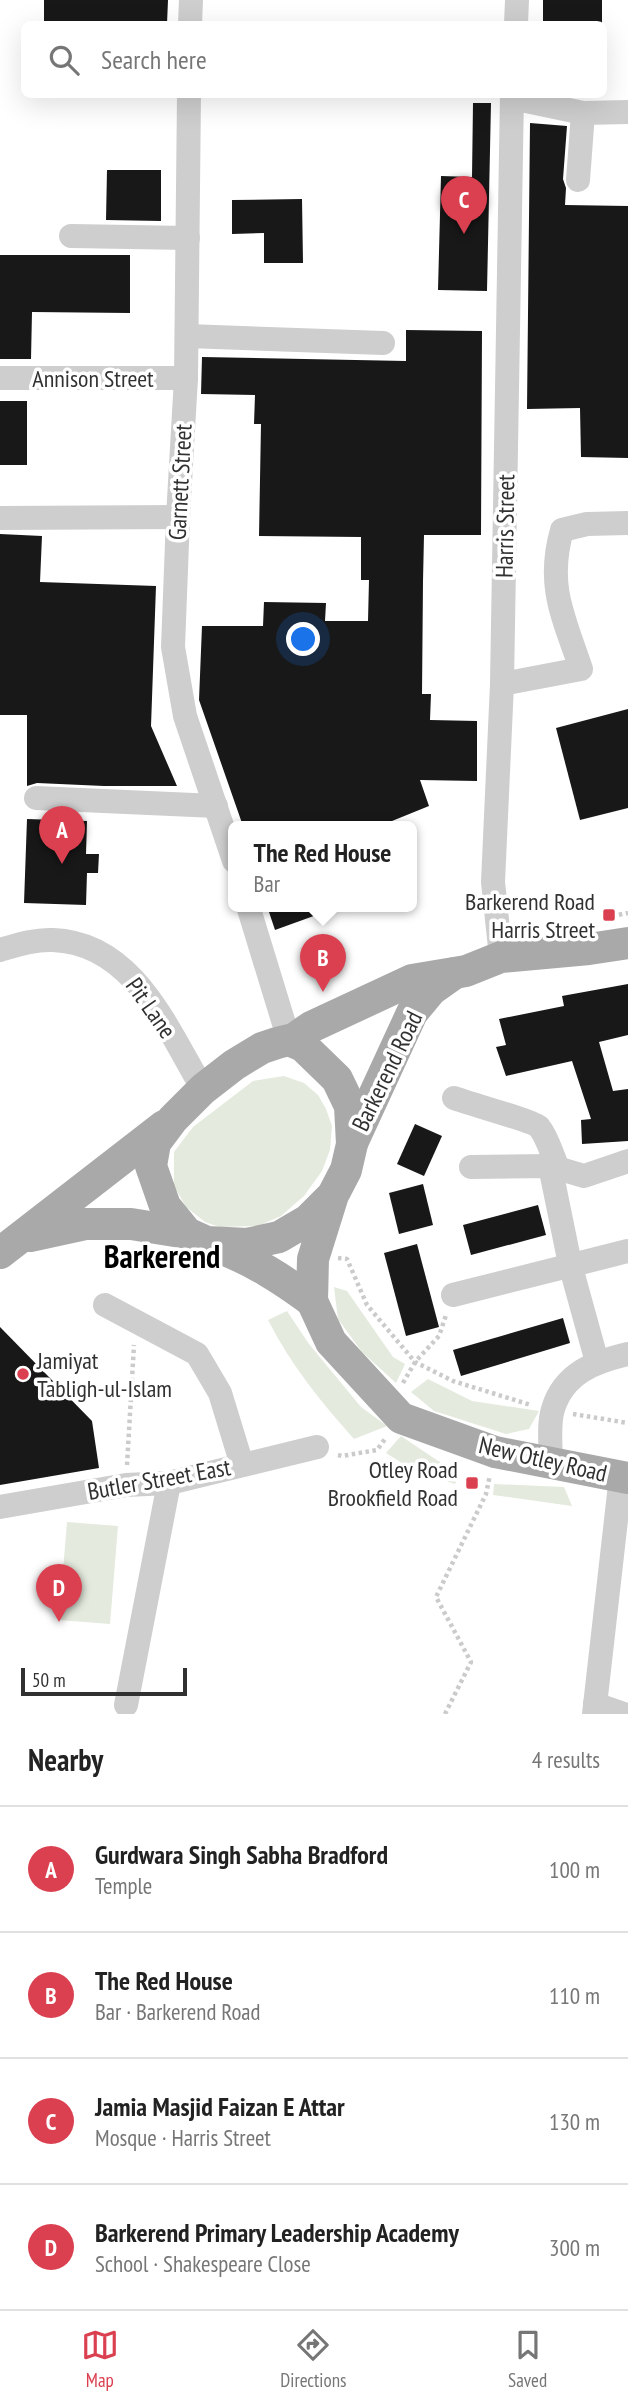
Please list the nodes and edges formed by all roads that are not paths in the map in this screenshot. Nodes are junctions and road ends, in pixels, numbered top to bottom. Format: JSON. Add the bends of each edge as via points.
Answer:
{"nodes":[{"id":1,"x":191,"y":0,"type":"edge"},
{"id":2,"x":517,"y":0,"type":"edge"},
{"id":3,"x":190,"y":21,"type":"edge"},
{"id":4,"x":516,"y":21,"type":"edge"},
{"id":5,"x":189,"y":98,"type":"edge"},
{"id":6,"x":512,"y":98,"type":"edge"},
{"id":7,"x":520,"y":98,"type":"edge"},
{"id":8,"x":628,"y":112,"type":"edge"},
{"id":9,"x":583,"y":113,"type":"junction"},
{"id":10,"x":578,"y":180,"type":"dead end"},
{"id":11,"x":71,"y":236,"type":"dead end"},
{"id":12,"x":188,"y":238,"type":"junction"},
{"id":13,"x":187,"y":336,"type":"junction"},
{"id":14,"x":383,"y":343,"type":"dead end"},
{"id":15,"x":0,"y":378,"type":"edge"},
{"id":16,"x":186,"y":379,"type":"junction"},
{"id":17,"x":178,"y":517,"type":"junction"},
{"id":18,"x":0,"y":518,"type":"edge"},
{"id":19,"x":628,"y":523,"type":"edge"},
{"id":20,"x":502,"y":684,"type":"junction"},
{"id":21,"x":36,"y":798,"type":"dead end"},
{"id":22,"x":216,"y":806,"type":"junction"},
{"id":23,"x":228,"y":843,"type":"edge"},
{"id":24,"x":250,"y":912,"type":"edge"},
{"id":25,"x":628,"y":943,"type":"edge"},
{"id":26,"x":0,"y":950,"type":"edge"},
{"id":27,"x":501,"y":957,"type":"junction"},
{"id":28,"x":456,"y":972,"type":"junction"},
{"id":29,"x":290,"y":1040,"type":"junction"},
{"id":30,"x":203,"y":1089,"type":"junction"},
{"id":31,"x":454,"y":1098,"type":"dead end"},
{"id":32,"x":173,"y":1119,"type":"junction"},
{"id":33,"x":352,"y":1144,"type":"junction"},
{"id":34,"x":628,"y":1161,"type":"edge"},
{"id":35,"x":471,"y":1167,"type":"dead end"},
{"id":36,"x":554,"y":1167,"type":"junction"},
{"id":37,"x":333,"y":1195,"type":"junction"},
{"id":38,"x":197,"y":1238,"type":"junction"},
{"id":39,"x":10,"y":1246,"type":"edge"},
{"id":40,"x":628,"y":1251,"type":"edge"},
{"id":41,"x":570,"y":1265,"type":"junction"},
{"id":42,"x":453,"y":1295,"type":"road end"},
{"id":43,"x":312,"y":1301,"type":"junction"},
{"id":44,"x":105,"y":1305,"type":"dead end"},
{"id":45,"x":628,"y":1354,"type":"edge"},
{"id":46,"x":597,"y":1362,"type":"junction"},
{"id":47,"x":317,"y":1447,"type":"road end"},
{"id":48,"x":551,"y":1464,"type":"junction"},
{"id":49,"x":242,"y":1465,"type":"junction"},
{"id":50,"x":625,"y":1477,"type":"edge"},
{"id":51,"x":169,"y":1483,"type":"junction"},
{"id":52,"x":0,"y":1507,"type":"edge"},
{"id":53,"x":126,"y":1705,"type":"dead end"},
{"id":54,"x":595,"y":1709,"type":"edge"},
{"id":55,"x":624,"y":1714,"type":"edge"}],
"edges":[{"from":1,"to":3,"type":"street"},
{"from":2,"to":4,"type":"street"},
{"from":5,"to":12,"type":"street","name":"Garnett Street"},
{"from":6,"to":20,"type":"street","name":"Harris Street"},
{"from":7,"to":9,"type":"street"},
{"from":8,"to":9,"type":"street"},
{"from":9,"to":10,"type":"street"},
{"from":11,"to":12,"type":"street"},
{"from":12,"to":13,"type":"street","name":"Garnett Street"},
{"from":13,"to":14,"type":"street"},
{"from":13,"to":16,"type":"street","name":"Garnett Street"},
{"from":15,"to":16,"type":"street","name":"Annison Street"},
{"from":16,"to":17,"type":"street","name":"Garnett Street"},
{"from":17,"to":18,"type":"street"},
{"from":17,"to":22,"type":"street","name":"Garnett Street","via":[[173,647],[185,716]]},
{"from":19,"to":20,"type":"street","via":[[562,530],[555,555],[557,598],[581,669]]},
{"from":20,"to":27,"type":"street","name":"Harris Street","via":[[493,882]]},
{"from":21,"to":22,"type":"street"},
{"from":22,"to":23,"type":"street","name":"Garnett Street"},
{"from":24,"to":29,"type":"street"},
{"from":25,"to":27,"type":"main road","name":"Barkerend Road"},
{"from":26,"to":30,"type":"street","name":"Pit Lane","via":[[52,940],[82,945],[111,958],[135,979],[155,1007]]},
{"from":27,"to":28,"type":"main road","name":"Barkerend Road"},
{"from":28,"to":29,"type":"main road","name":"Barkerend Road","via":[[412,980]]},
{"from":28,"to":33,"type":"main road","name":"Barkerend Road","via":[[431,990],[412,1013]]},
{"from":29,"to":30,"type":"main road","via":[[262,1048]]},
{"from":29,"to":33,"type":"main road","via":[[317,1057],[337,1079],[350,1106]]},
{"from":30,"to":32,"type":"main road"},
{"from":31,"to":36,"type":"street","via":[[537,1125]]},
{"from":32,"to":38,"type":"main road","via":[[155,1143],[151,1166],[165,1206]]},
{"from":32,"to":39,"type":"main road"},
{"from":33,"to":37,"type":"main road"},
{"from":34,"to":36,"type":"street","via":[[584,1176]]},
{"from":35,"to":36,"type":"street"},
{"from":36,"to":41,"type":"street"},
{"from":37,"to":38,"type":"main road","via":[[308,1220],[279,1237],[247,1244]]},
{"from":37,"to":43,"type":"main road","name":"New Otley Road","via":[[313,1259]]},
{"from":38,"to":39,"type":"main road","via":[[131,1224],[85,1224]]},
{"from":38,"to":43,"type":"main road","name":"New Otley Road","via":[[249,1259]]},
{"from":40,"to":41,"type":"street"},
{"from":41,"to":42,"type":"street"},
{"from":41,"to":46,"type":"street"},
{"from":43,"to":48,"type":"main road","name":"New Otley Road","via":[[331,1342],[401,1418],[495,1452]]},
{"from":44,"to":49,"type":"street","via":[[197,1354],[220,1393]]},
{"from":45,"to":46,"type":"street"},
{"from":46,"to":48,"type":"street","via":[[564,1385],[552,1411]]},
{"from":47,"to":49,"type":"street","name":"Butler Street East"},
{"from":48,"to":50,"type":"main road","name":"New Otley Road"},
{"from":49,"to":51,"type":"street","name":"Butler Street East"},
{"from":50,"to":54,"type":"street"},
{"from":51,"to":52,"type":"street","name":"Butler Street East","via":[[126,1485]]},
{"from":51,"to":53,"type":"street"},
{"from":54,"to":55,"type":"street"}]}
